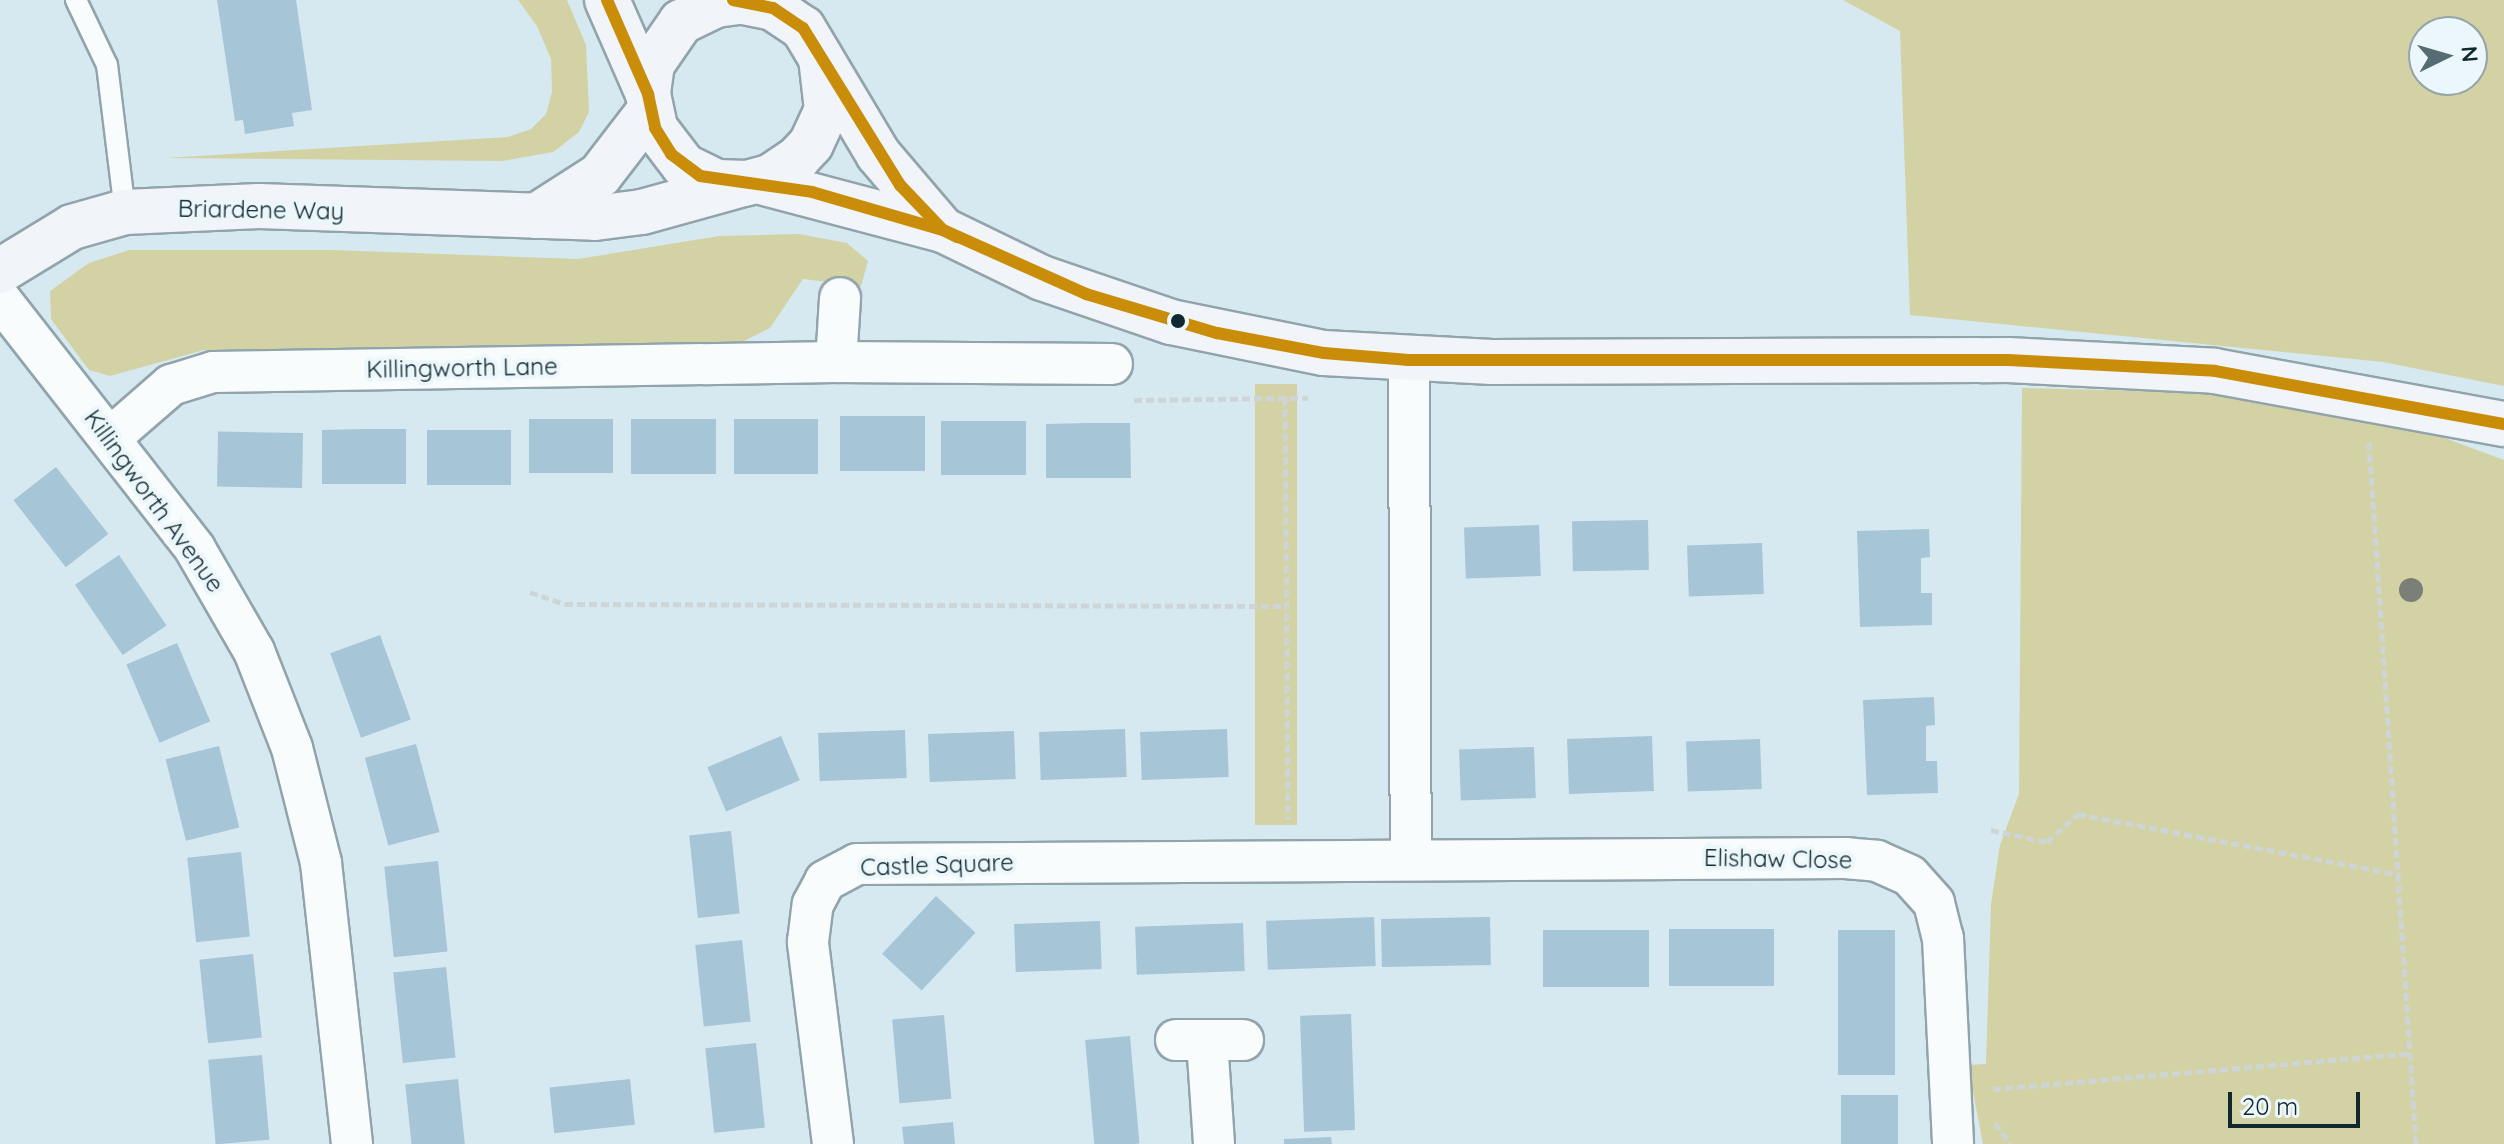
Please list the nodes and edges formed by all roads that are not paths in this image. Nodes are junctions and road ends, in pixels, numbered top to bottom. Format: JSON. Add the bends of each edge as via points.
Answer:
{"nodes":[{"id":1,"x":76,"y":0,"type":"edge"},
{"id":2,"x":607,"y":0,"type":"edge"},
{"id":3,"x":735,"y":1,"type":"edge"},
{"id":4,"x":821,"y":58,"type":"junction"},
{"id":5,"x":649,"y":102,"type":"junction"},
{"id":6,"x":752,"y":182,"type":"junction"},
{"id":7,"x":125,"y":212,"type":"junction"},
{"id":8,"x":536,"y":216,"type":"junction"},
{"id":9,"x":943,"y":230,"type":"junction"},
{"id":10,"x":0,"y":271,"type":"edge"},
{"id":11,"x":840,"y":298,"type":"dead end"},
{"id":12,"x":0,"y":299,"type":"edge"},
{"id":13,"x":1409,"y":360,"type":"junction"},
{"id":14,"x":836,"y":362,"type":"junction"},
{"id":15,"x":1112,"y":364,"type":"dead end"},
{"id":16,"x":2504,"y":424,"type":"edge"},
{"id":17,"x":110,"y":438,"type":"junction"},
{"id":18,"x":1411,"y":859,"type":"junction"},
{"id":19,"x":1304,"y":860,"type":"joint"},
{"id":20,"x":1209,"y":1040,"type":"dead end"},
{"id":21,"x":352,"y":1144,"type":"edge"},
{"id":22,"x":833,"y":1144,"type":"edge"},
{"id":23,"x":1214,"y":1144,"type":"edge"},
{"id":24,"x":1953,"y":1144,"type":"edge"}],
"edges":[{"from":1,"to":7,"type":"lane","via":[[107,65]]},
{"from":2,"to":5,"type":"main road"},
{"from":3,"to":4,"type":"main road","via":[[789,17]]},
{"from":3,"to":5,"type":"main road","via":[[695,13],[669,34],[652,64]]},
{"from":4,"to":6,"type":"main road","via":[[828,92],[821,127],[798,158]]},
{"from":4,"to":9,"type":"main road","via":[[878,154]]},
{"from":5,"to":6,"type":"main road","via":[[662,142],[684,166],[717,182]]},
{"from":5,"to":8,"type":"main road","via":[[600,175]]},
{"from":6,"to":8,"type":"main road","name":"Briardene Way","via":[[623,215]]},
{"from":6,"to":9,"type":"main road"},
{"from":7,"to":8,"type":"main road","name":"Briardene Way","via":[[259,206]]},
{"from":7,"to":10,"type":"main road","name":"Briardene Way","via":[[72,227]]},
{"from":9,"to":13,"type":"main road","via":[[1086,294],[1171,322],[1278,345]]},
{"from":11,"to":14,"type":"street"},
{"from":12,"to":17,"type":"street","name":"Killingworth Avenue"},
{"from":13,"to":16,"type":"main road","via":[[2008,360],[2215,371]]},
{"from":13,"to":18,"type":"street"},
{"from":14,"to":15,"type":"street","name":"Killingworth Lane"},
{"from":14,"to":17,"type":"street","name":"Killingworth Lane","via":[[213,372],[171,385]]},
{"from":17,"to":21,"type":"street","name":"Killingworth Avenue","via":[[195,549],[229,604],[292,748],[330,918]]},
{"from":18,"to":19,"type":"street","name":"Elishaw Close"},
{"from":18,"to":24,"type":"street","name":"Elishaw Close","via":[[1877,861],[1910,876],[1934,903],[1943,938]]},
{"from":19,"to":22,"type":"street","name":"Castle Square","via":[[857,864],[825,881],[813,904],[808,942]]},
{"from":20,"to":23,"type":"street"}]}
